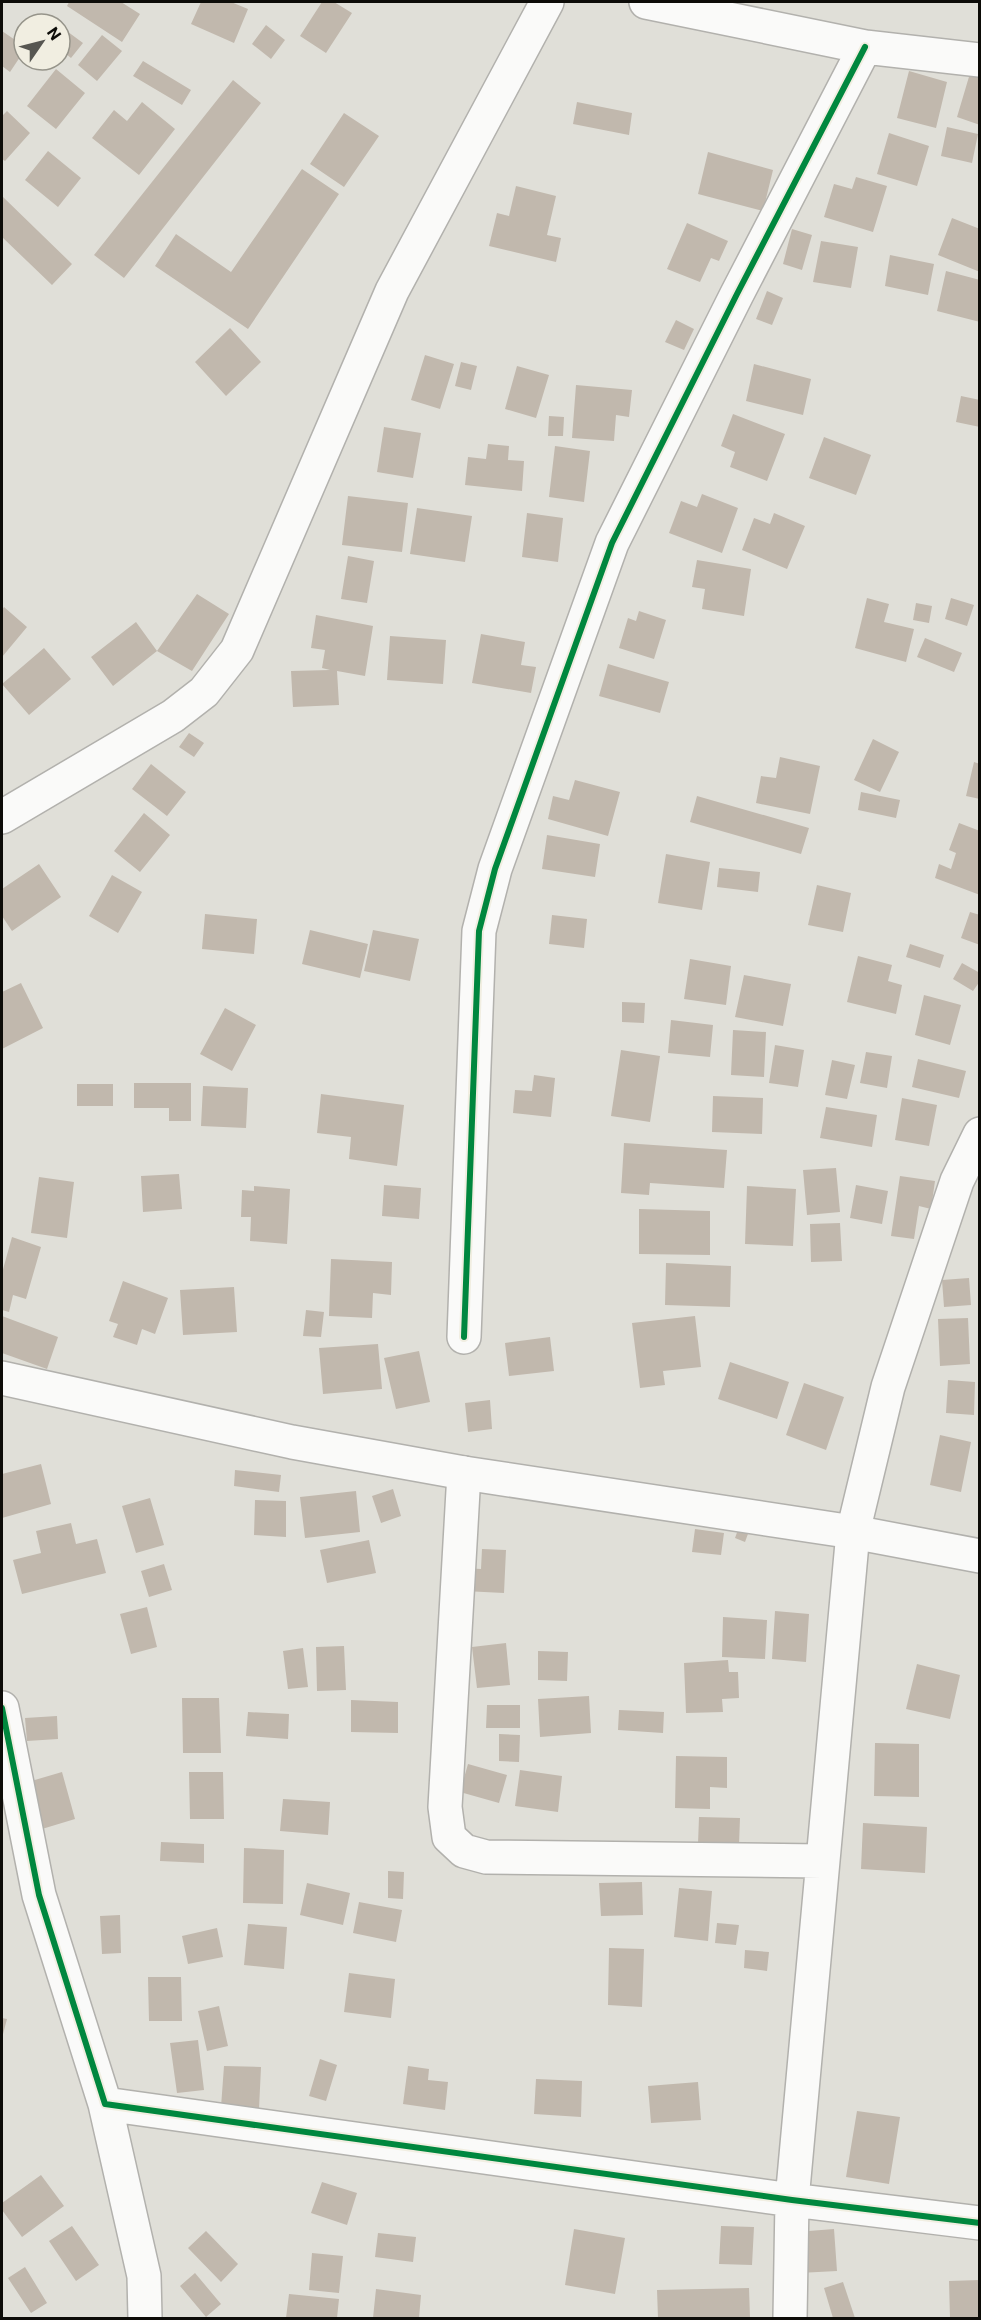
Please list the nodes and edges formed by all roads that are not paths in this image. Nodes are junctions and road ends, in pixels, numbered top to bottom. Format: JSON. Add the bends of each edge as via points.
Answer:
{"nodes":[{"id":1,"x":545,"y":2,"type":"edge"},
{"id":2,"x":646,"y":2,"type":"edge"},
{"id":3,"x":866,"y":47,"type":"junction"},
{"id":4,"x":980,"y":60,"type":"edge"},
{"id":5,"x":2,"y":817,"type":"edge"},
{"id":6,"x":980,"y":1134,"type":"edge"},
{"id":7,"x":464,"y":1337,"type":"dead end"},
{"id":8,"x":2,"y":1378,"type":"edge"},
{"id":9,"x":464,"y":1473,"type":"junction"},
{"id":10,"x":853,"y":1532,"type":"junction"},
{"id":11,"x":980,"y":1556,"type":"edge"},
{"id":12,"x":2,"y":1708,"type":"edge"},
{"id":13,"x":822,"y":1861,"type":"junction"},
{"id":14,"x":105,"y":2104,"type":"junction"},
{"id":15,"x":792,"y":2200,"type":"junction"},
{"id":16,"x":980,"y":2223,"type":"edge"},
{"id":17,"x":145,"y":2319,"type":"edge"},
{"id":18,"x":790,"y":2319,"type":"edge"}],
"edges":[{"from":1,"to":5,"type":"street","via":[[392,291],[237,650],[204,692],[173,716]]},
{"from":2,"to":3,"type":"street"},
{"from":3,"to":4,"type":"street"},
{"from":3,"to":7,"type":"street","via":[[612,543],[495,869],[479,931]]},
{"from":6,"to":10,"type":"street","via":[[957,1181],[888,1387]]},
{"from":8,"to":9,"type":"street","via":[[292,1442]]},
{"from":9,"to":10,"type":"street"},
{"from":9,"to":13,"type":"street","via":[[445,1807],[449,1838],[464,1851],[486,1857]]},
{"from":10,"to":11,"type":"street"},
{"from":10,"to":13,"type":"street"},
{"from":12,"to":14,"type":"street","via":[[39,1895]]},
{"from":13,"to":15,"type":"street"},
{"from":14,"to":15,"type":"street"},
{"from":14,"to":17,"type":"street","via":[[144,2276]]},
{"from":15,"to":16,"type":"street"},
{"from":15,"to":18,"type":"street"}]}
